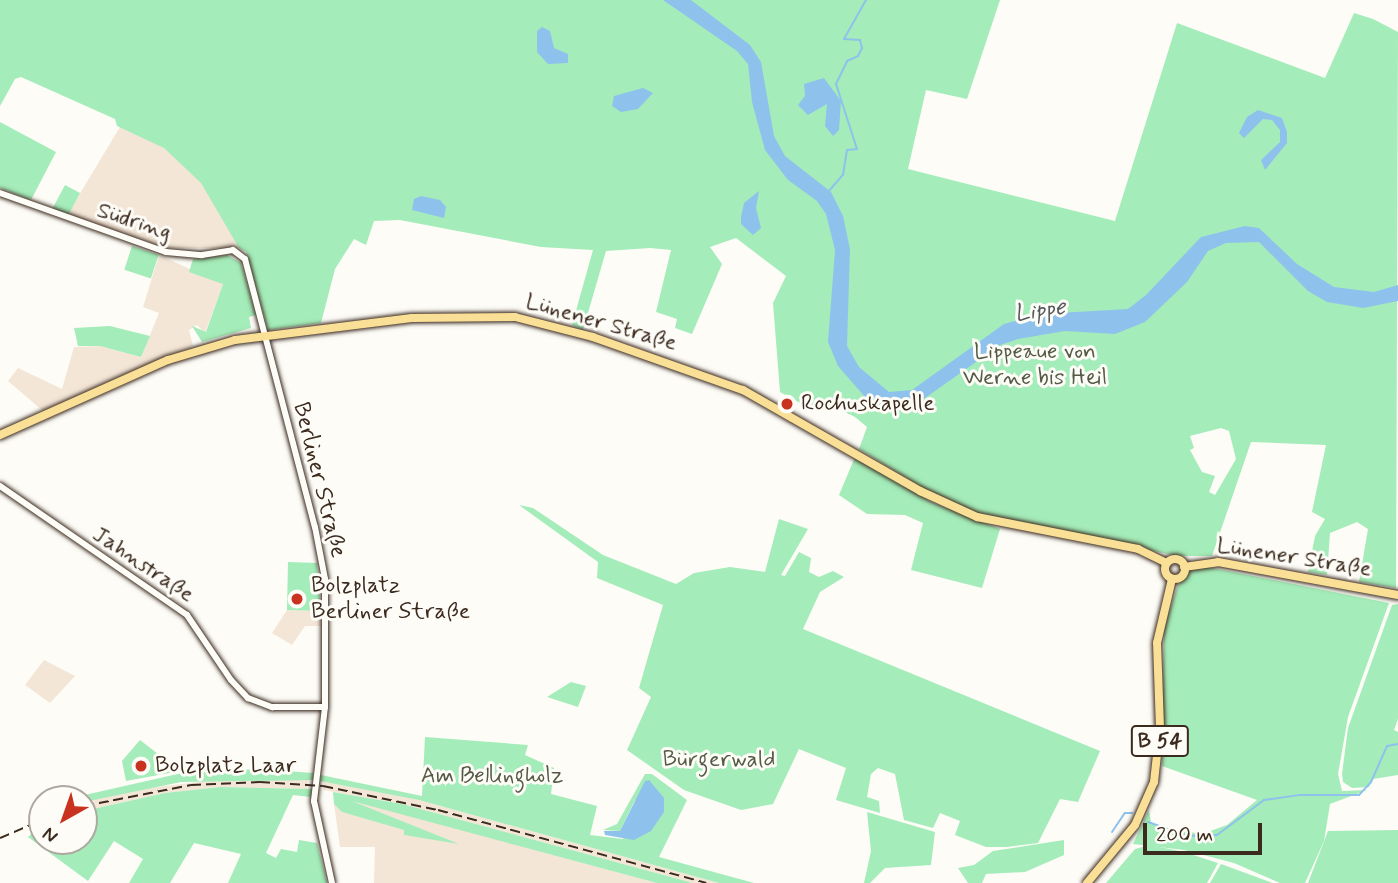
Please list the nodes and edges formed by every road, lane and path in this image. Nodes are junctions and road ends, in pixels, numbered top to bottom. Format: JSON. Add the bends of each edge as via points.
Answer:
{"nodes":[{"id":1,"x":0,"y":193,"type":"edge"},
{"id":2,"x":265,"y":336,"type":"junction"},
{"id":3,"x":0,"y":435,"type":"edge"},
{"id":4,"x":0,"y":486,"type":"edge"},
{"id":5,"x":1167,"y":563,"type":"junction"},
{"id":6,"x":1184,"y":566,"type":"junction"},
{"id":7,"x":1172,"y":579,"type":"junction"},
{"id":8,"x":1398,"y":595,"type":"edge"},
{"id":9,"x":325,"y":707,"type":"junction"},
{"id":10,"x":332,"y":883,"type":"edge"},
{"id":11,"x":1087,"y":883,"type":"edge"}],
"edges":[{"from":1,"to":2,"type":"street","name":"Südring","via":[[166,252],[237,251],[246,262]]},
{"from":2,"to":3,"type":"main road","name":"Lünener Straße","via":[[168,360]]},
{"from":2,"to":5,"type":"main road","name":"Lünener Straße","via":[[460,314],[532,320],[743,390],[957,509],[1016,528],[1138,549]]},
{"from":2,"to":9,"type":"street","name":"Berliner Straße","via":[[321,559],[326,610]]},
{"from":4,"to":9,"type":"street","name":"Jahnstraße","via":[[187,615],[248,698],[272,707]]},
{"from":5,"to":6,"type":"main road","via":[[1177,559]]},
{"from":5,"to":7,"type":"main road","via":[[1165,571]]},
{"from":6,"to":7,"type":"main road","via":[[1181,577]]},
{"from":6,"to":8,"type":"main road","name":"Lünener Straße","via":[[1218,562]]},
{"from":7,"to":11,"type":"main road","number":"B 54","via":[[1156,654],[1160,728],[1154,782],[1135,825]]},
{"from":9,"to":10,"type":"street","name":"Berliner Straße","via":[[314,801]]}]}
